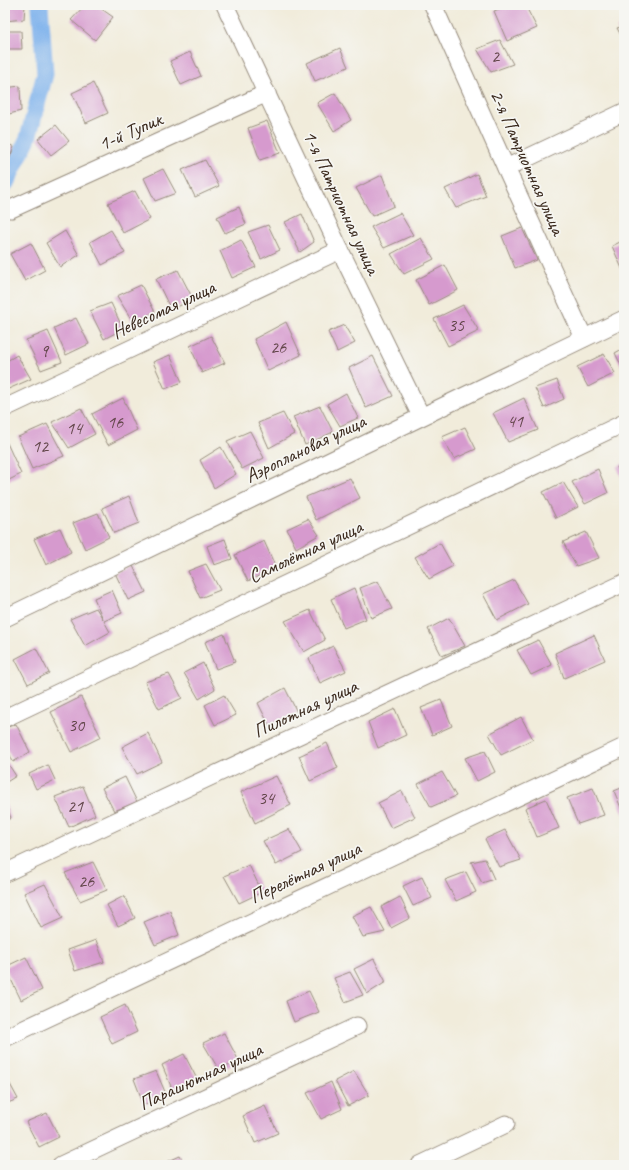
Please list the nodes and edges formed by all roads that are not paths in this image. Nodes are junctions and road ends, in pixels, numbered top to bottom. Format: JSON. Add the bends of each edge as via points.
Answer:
{"nodes":[{"id":1,"x":225,"y":5,"type":"edge"},
{"id":2,"x":433,"y":5,"type":"edge"},
{"id":3,"x":267,"y":93,"type":"junction"},
{"id":4,"x":624,"y":112,"type":"edge"},
{"id":5,"x":506,"y":168,"type":"junction"},
{"id":6,"x":11,"y":209,"type":"dead end"},
{"id":7,"x":340,"y":250,"type":"junction"},
{"id":8,"x":624,"y":318,"type":"edge"},
{"id":9,"x":584,"y":338,"type":"junction"},
{"id":10,"x":5,"y":408,"type":"edge"},
{"id":11,"x":421,"y":416,"type":"junction"},
{"id":12,"x":624,"y":423,"type":"edge"},
{"id":13,"x":624,"y":582,"type":"edge"},
{"id":14,"x":5,"y":618,"type":"edge"},
{"id":15,"x":5,"y":718,"type":"edge"},
{"id":16,"x":624,"y":747,"type":"edge"},
{"id":17,"x":5,"y":873,"type":"edge"},
{"id":18,"x":357,"y":1026,"type":"dead end"},
{"id":19,"x":5,"y":1038,"type":"edge"},
{"id":20,"x":506,"y":1124,"type":"dead end"},
{"id":21,"x":61,"y":1165,"type":"edge"},
{"id":22,"x":420,"y":1165,"type":"edge"}],
"edges":[{"from":1,"to":3,"type":"street","name":"1-я Патриотная улица"},
{"from":2,"to":5,"type":"street","name":"2-я Патриотная улица"},
{"from":3,"to":6,"type":"street","name":"1-й Тупик"},
{"from":3,"to":7,"type":"street","name":"1-я Патриотная улица"},
{"from":4,"to":5,"type":"street"},
{"from":5,"to":9,"type":"street","name":"2-я Патриотная улица"},
{"from":7,"to":10,"type":"street","name":"Невесомая улица"},
{"from":7,"to":11,"type":"street","name":"1-я Патриотная улица"},
{"from":8,"to":9,"type":"street","name":"Аэроплановая улица"},
{"from":9,"to":11,"type":"street","name":"Аэроплановая улица"},
{"from":11,"to":14,"type":"street","name":"Аэроплановая улица"},
{"from":12,"to":15,"type":"street","name":"Самолётная улица"},
{"from":13,"to":17,"type":"street","name":"Пилотная улица"},
{"from":16,"to":19,"type":"street","name":"Перелётная улица"},
{"from":18,"to":21,"type":"street","name":"Парашютная улица"},
{"from":20,"to":22,"type":"street"}]}
